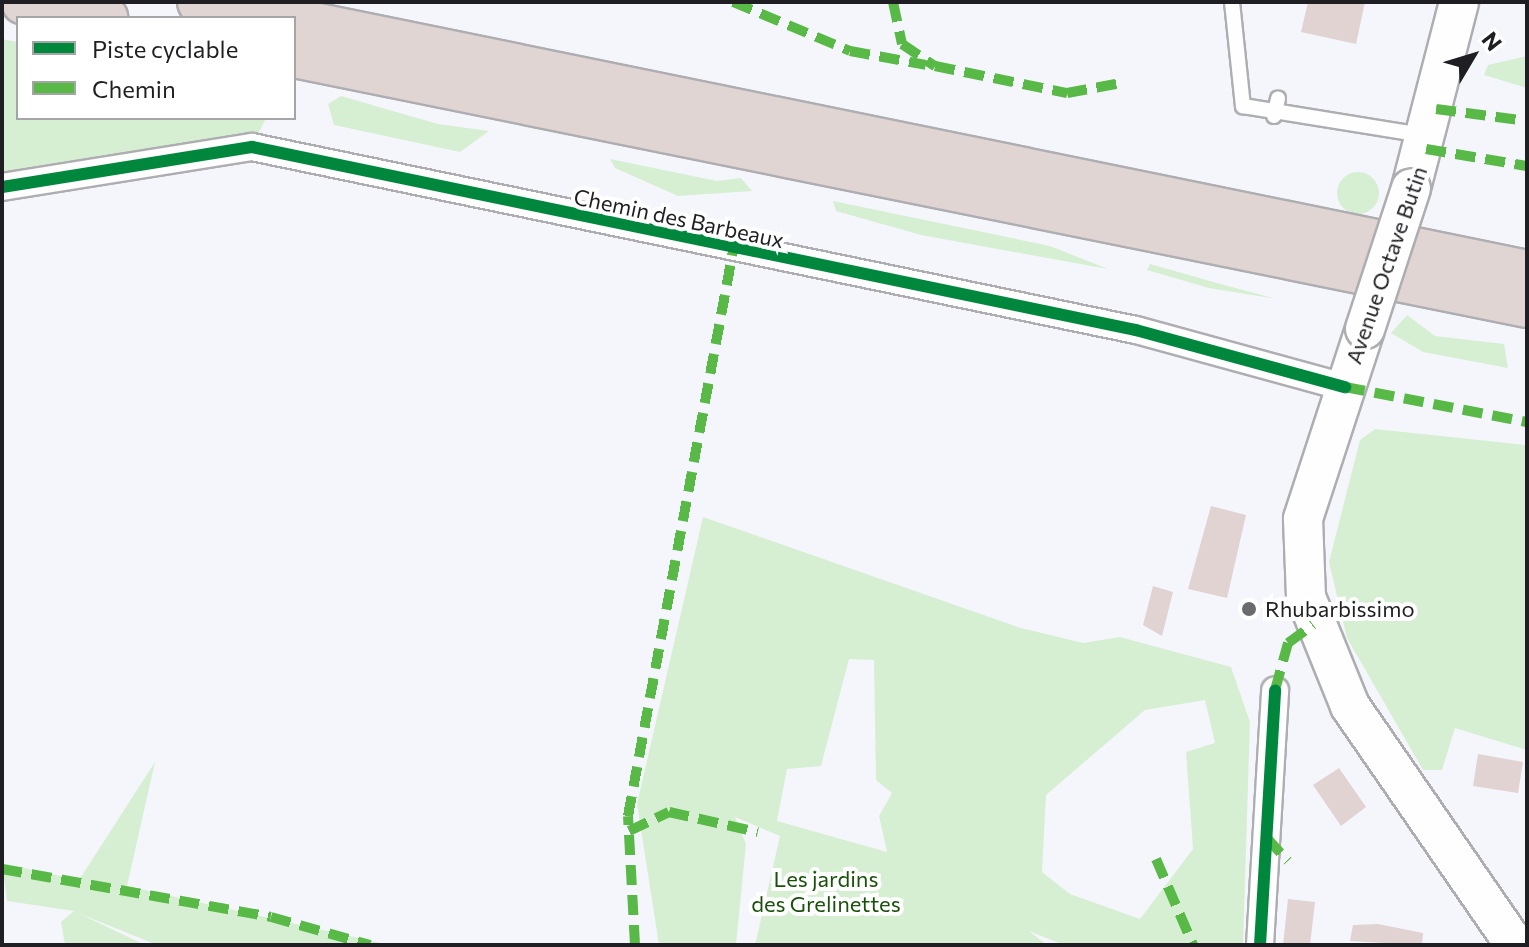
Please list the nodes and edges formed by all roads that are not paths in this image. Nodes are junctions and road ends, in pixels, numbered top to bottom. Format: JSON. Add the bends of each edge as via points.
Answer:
{"nodes":[{"id":1,"x":24,"y":2,"type":"edge"},
{"id":2,"x":200,"y":2,"type":"edge"},
{"id":3,"x":1232,"y":2,"type":"edge"},
{"id":4,"x":1459,"y":2,"type":"edge"},
{"id":5,"x":95,"y":16,"type":"edge"},
{"id":6,"x":270,"y":16,"type":"edge"},
{"id":7,"x":296,"y":21,"type":"edge"},
{"id":8,"x":296,"y":55,"type":"edge"},
{"id":9,"x":1278,"y":98,"type":"dead end"},
{"id":10,"x":1274,"y":116,"type":"junction"},
{"id":11,"x":1430,"y":136,"type":"junction"},
{"id":12,"x":2,"y":187,"type":"edge"},
{"id":13,"x":1527,"y":273,"type":"edge"},
{"id":14,"x":1527,"y":305,"type":"edge"},
{"id":15,"x":1345,"y":387,"type":"junction"},
{"id":16,"x":1275,"y":690,"type":"dead end"},
{"id":17,"x":1260,"y":945,"type":"edge"},
{"id":18,"x":1515,"y":945,"type":"edge"}],
"edges":[{"from":1,"to":5,"type":"highway"},
{"from":2,"to":6,"type":"highway"},
{"from":3,"to":10,"type":"lane","via":[[1236,89],[1243,106]]},
{"from":4,"to":11,"type":"main road","name":"Avenue Octave Butin"},
{"from":7,"to":13,"type":"highway"},
{"from":8,"to":14,"type":"highway"},
{"from":9,"to":10,"type":"lane"},
{"from":10,"to":11,"type":"lane"},
{"from":11,"to":15,"type":"main road","name":"Avenue Octave Butin","bridge":true},
{"from":12,"to":15,"type":"street","name":"Chemin des Barbeaux","via":[[252,147],[1136,330]]},
{"from":15,"to":18,"type":"main road","name":"Avenue Octave Butin","via":[[1303,519],[1313,625],[1350,706]]},
{"from":16,"to":17,"type":"street"}]}
